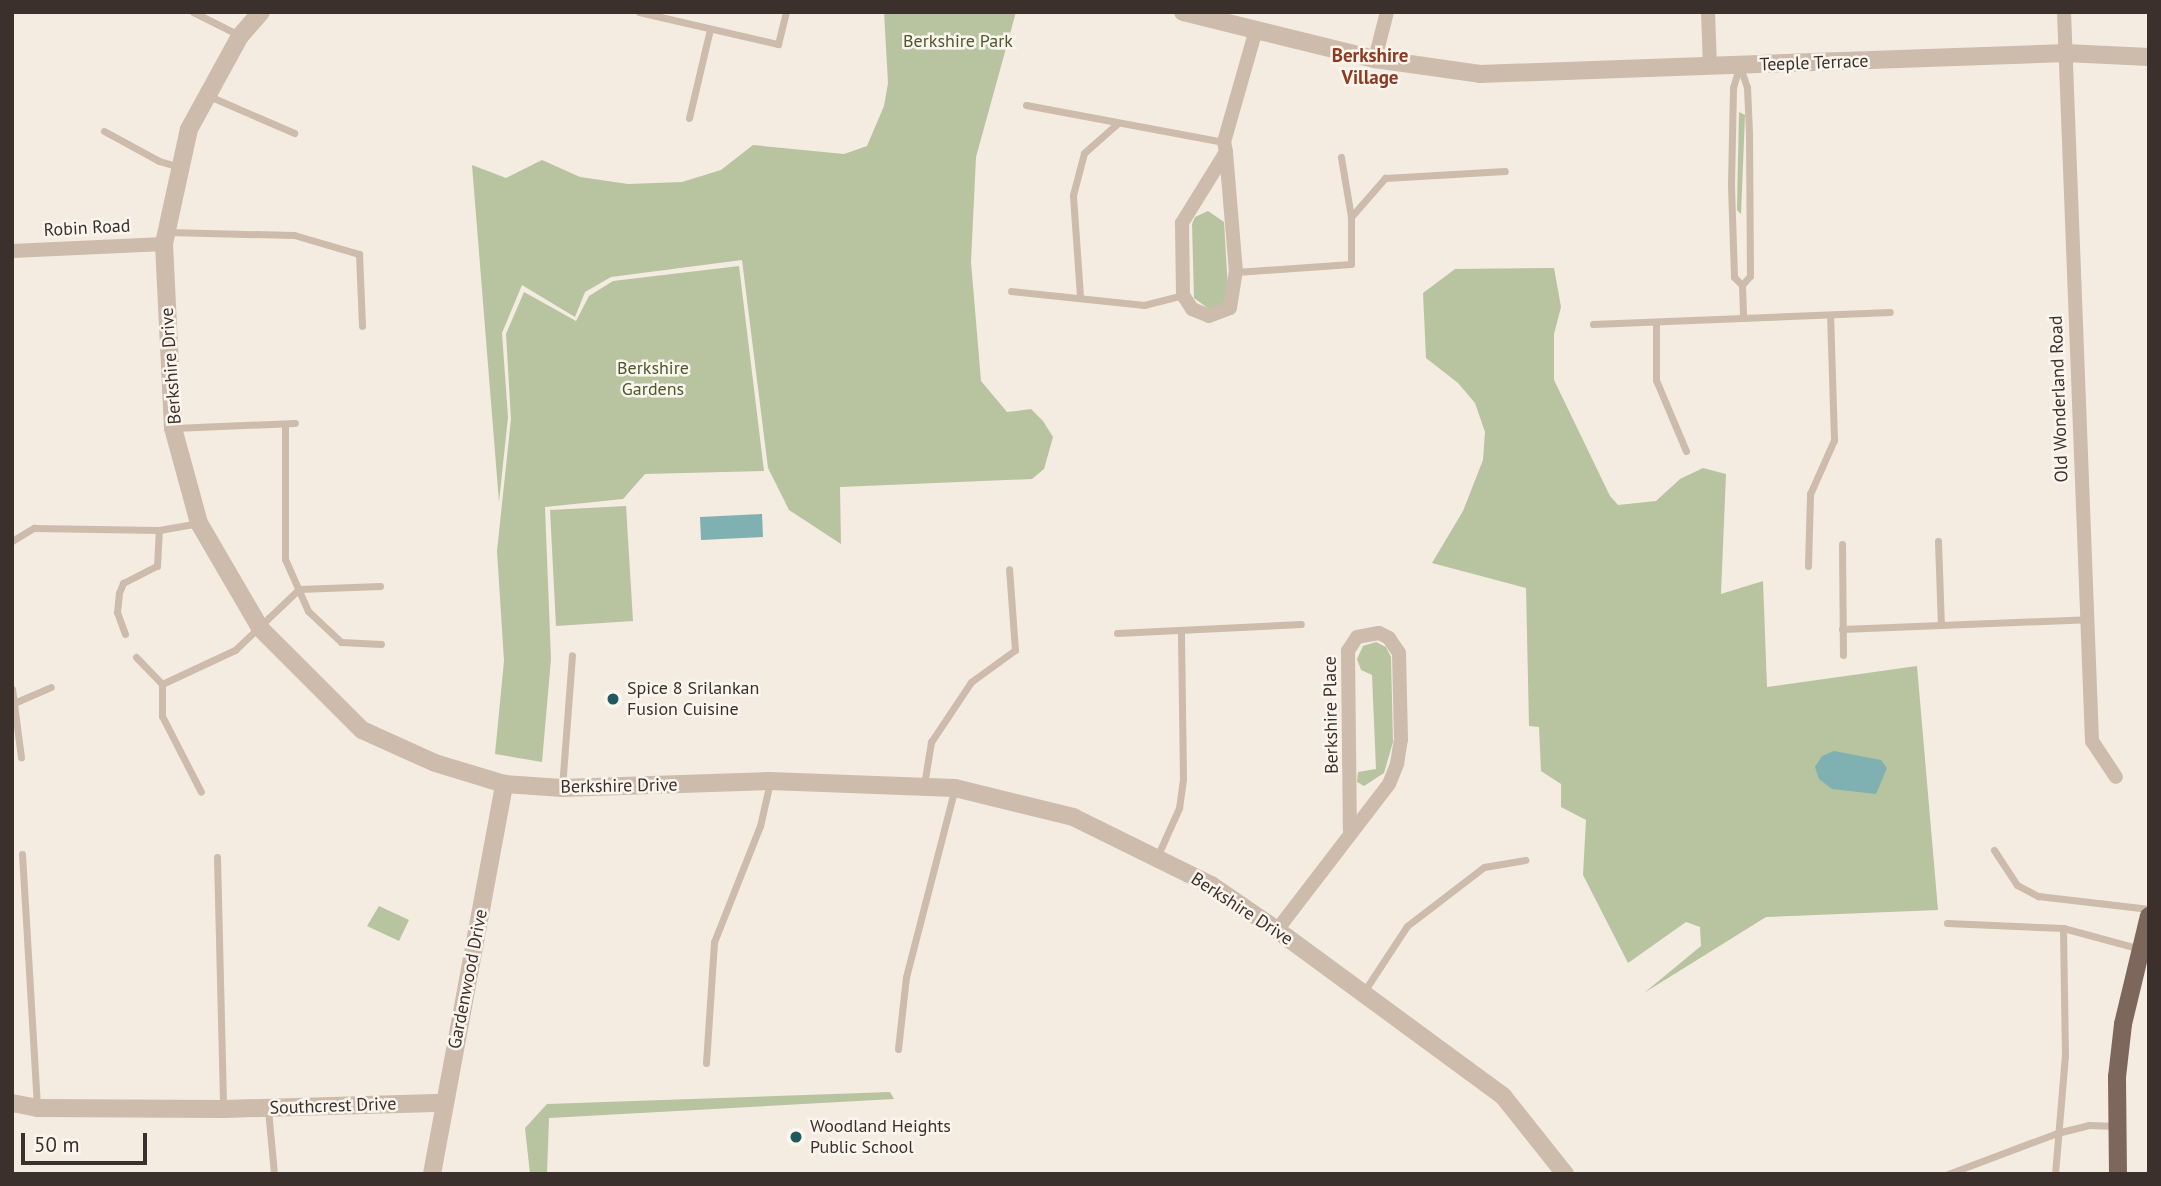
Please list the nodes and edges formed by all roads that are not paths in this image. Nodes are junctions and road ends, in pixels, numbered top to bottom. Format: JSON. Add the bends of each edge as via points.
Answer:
{"nodes":[{"id":1,"x":193,"y":12,"type":"edge"},
{"id":2,"x":261,"y":12,"type":"edge"},
{"id":3,"x":639,"y":12,"type":"edge"},
{"id":4,"x":786,"y":12,"type":"edge"},
{"id":5,"x":1183,"y":12,"type":"edge"},
{"id":6,"x":1387,"y":12,"type":"edge"},
{"id":7,"x":1708,"y":12,"type":"edge"},
{"id":8,"x":2064,"y":12,"type":"edge"},
{"id":9,"x":710,"y":29,"type":"junction"},
{"id":10,"x":1256,"y":30,"type":"junction"},
{"id":11,"x":240,"y":36,"type":"junction"},
{"id":12,"x":2066,"y":53,"type":"junction"},
{"id":13,"x":2149,"y":57,"type":"edge"},
{"id":14,"x":1375,"y":58,"type":"junction"},
{"id":15,"x":1710,"y":66,"type":"junction"},
{"id":16,"x":1740,"y":66,"type":"junction"},
{"id":17,"x":205,"y":94,"type":"junction"},
{"id":18,"x":1026,"y":105,"type":"dead end"},
{"id":19,"x":689,"y":118,"type":"dead end"},
{"id":20,"x":1118,"y":123,"type":"junction"},
{"id":21,"x":104,"y":131,"type":"dead end"},
{"id":22,"x":294,"y":133,"type":"dead end"},
{"id":23,"x":1225,"y":147,"type":"junction"},
{"id":24,"x":1341,"y":156,"type":"dead end"},
{"id":25,"x":181,"y":167,"type":"junction"},
{"id":26,"x":1505,"y":171,"type":"dead end"},
{"id":27,"x":1350,"y":217,"type":"junction"},
{"id":28,"x":1748,"y":222,"type":"junction"},
{"id":29,"x":1732,"y":223,"type":"junction"},
{"id":30,"x":165,"y":238,"type":"junction"},
{"id":31,"x":12,"y":251,"type":"edge"},
{"id":32,"x":1236,"y":271,"type":"junction"},
{"id":33,"x":1742,"y":285,"type":"junction"},
{"id":34,"x":1011,"y":291,"type":"dead end"},
{"id":35,"x":1183,"y":295,"type":"junction"},
{"id":36,"x":1080,"y":296,"type":"junction"},
{"id":37,"x":1890,"y":312,"type":"dead end"},
{"id":38,"x":1829,"y":315,"type":"junction"},
{"id":39,"x":1743,"y":318,"type":"junction"},
{"id":40,"x":1656,"y":322,"type":"junction"},
{"id":41,"x":1592,"y":324,"type":"dead end"},
{"id":42,"x":362,"y":326,"type":"dead end"},
{"id":43,"x":285,"y":424,"type":"junction"},
{"id":44,"x":295,"y":424,"type":"dead end"},
{"id":45,"x":173,"y":428,"type":"junction"},
{"id":46,"x":1686,"y":451,"type":"dead end"},
{"id":47,"x":200,"y":523,"type":"junction"},
{"id":48,"x":159,"y":530,"type":"junction"},
{"id":49,"x":12,"y":541,"type":"edge"},
{"id":50,"x":1938,"y":541,"type":"dead end"},
{"id":51,"x":1842,"y":544,"type":"dead end"},
{"id":52,"x":1808,"y":566,"type":"dead end"},
{"id":53,"x":1009,"y":569,"type":"dead end"},
{"id":54,"x":380,"y":586,"type":"dead end"},
{"id":55,"x":299,"y":589,"type":"junction"},
{"id":56,"x":2087,"y":619,"type":"junction"},
{"id":57,"x":1301,"y":624,"type":"dead end"},
{"id":58,"x":1941,"y":625,"type":"junction"},
{"id":59,"x":260,"y":628,"type":"junction"},
{"id":60,"x":1842,"y":629,"type":"junction"},
{"id":61,"x":1181,"y":631,"type":"junction"},
{"id":62,"x":125,"y":634,"type":"dead end"},
{"id":63,"x":1117,"y":634,"type":"dead end"},
{"id":64,"x":381,"y":644,"type":"dead end"},
{"id":65,"x":572,"y":655,"type":"dead end"},
{"id":66,"x":1843,"y":655,"type":"dead end"},
{"id":67,"x":136,"y":657,"type":"dead end"},
{"id":68,"x":162,"y":684,"type":"junction"},
{"id":69,"x":51,"y":687,"type":"dead end"},
{"id":70,"x":12,"y":689,"type":"edge"},
{"id":71,"x":14,"y":703,"type":"edge"},
{"id":72,"x":21,"y":757,"type":"dead end"},
{"id":73,"x":2116,"y":777,"type":"dead end"},
{"id":74,"x":770,"y":782,"type":"junction"},
{"id":75,"x":504,"y":784,"type":"junction"},
{"id":76,"x":924,"y":786,"type":"junction"},
{"id":77,"x":562,"y":788,"type":"junction"},
{"id":78,"x":955,"y":788,"type":"junction"},
{"id":79,"x":201,"y":792,"type":"dead end"},
{"id":80,"x":1350,"y":830,"type":"junction"},
{"id":81,"x":1994,"y":850,"type":"dead end"},
{"id":82,"x":22,"y":854,"type":"dead end"},
{"id":83,"x":217,"y":857,"type":"dead end"},
{"id":84,"x":1157,"y":858,"type":"junction"},
{"id":85,"x":1525,"y":860,"type":"dead end"},
{"id":86,"x":2149,"y":909,"type":"edge"},
{"id":87,"x":2149,"y":916,"type":"edge"},
{"id":88,"x":1947,"y":923,"type":"dead end"},
{"id":89,"x":2063,"y":928,"type":"junction"},
{"id":90,"x":1277,"y":930,"type":"junction"},
{"id":91,"x":2144,"y":950,"type":"edge"},
{"id":92,"x":1362,"y":994,"type":"junction"},
{"id":93,"x":898,"y":1049,"type":"dead end"},
{"id":94,"x":706,"y":1063,"type":"dead end"},
{"id":95,"x":444,"y":1102,"type":"junction"},
{"id":96,"x":12,"y":1103,"type":"edge"},
{"id":97,"x":37,"y":1108,"type":"junction"},
{"id":98,"x":268,"y":1108,"type":"junction"},
{"id":99,"x":223,"y":1109,"type":"junction"},
{"id":100,"x":2118,"y":1126,"type":"junction"},
{"id":101,"x":2057,"y":1133,"type":"junction"},
{"id":102,"x":274,"y":1174,"type":"edge"},
{"id":103,"x":432,"y":1174,"type":"edge"},
{"id":104,"x":1565,"y":1174,"type":"edge"},
{"id":105,"x":1948,"y":1174,"type":"edge"},
{"id":106,"x":2055,"y":1174,"type":"edge"},
{"id":107,"x":2118,"y":1174,"type":"edge"}],
"edges":[{"from":1,"to":11,"type":"lane"},
{"from":2,"to":11,"type":"street","name":"Berkshire Drive"},
{"from":3,"to":9,"type":"lane"},
{"from":4,"to":9,"type":"lane","via":[[778,44]]},
{"from":5,"to":10,"type":"street"},
{"from":6,"to":14,"type":"street"},
{"from":7,"to":15,"type":"street"},
{"from":8,"to":12,"type":"street","name":"Old Wonderland Road"},
{"from":9,"to":19,"type":"lane"},
{"from":10,"to":14,"type":"street"},
{"from":10,"to":23,"type":"street"},
{"from":11,"to":17,"type":"street","name":"Berkshire Drive"},
{"from":12,"to":13,"type":"street","name":"Teeple Terrace"},
{"from":12,"to":16,"type":"street","name":"Teeple Terrace"},
{"from":12,"to":56,"type":"street","name":"Old Wonderland Road"},
{"from":14,"to":15,"type":"street","name":"Teeple Terrace","via":[[1480,74]]},
{"from":15,"to":16,"type":"street","name":"Teeple Terrace"},
{"from":16,"to":28,"type":"lane","via":[[1747,88]]},
{"from":16,"to":29,"type":"lane","via":[[1733,88]]},
{"from":17,"to":22,"type":"lane"},
{"from":17,"to":25,"type":"street","name":"Berkshire Drive","via":[[189,130]]},
{"from":18,"to":20,"type":"lane"},
{"from":20,"to":23,"type":"lane"},
{"from":20,"to":36,"type":"lane","via":[[1084,153],[1073,195]]},
{"from":21,"to":25,"type":"lane","via":[[159,161]]},
{"from":23,"to":32,"type":"street"},
{"from":23,"to":35,"type":"street","via":[[1182,223]]},
{"from":24,"to":27,"type":"lane"},
{"from":25,"to":30,"type":"street","name":"Berkshire Drive"},
{"from":26,"to":27,"type":"lane","via":[[1385,178]]},
{"from":27,"to":32,"type":"lane","via":[[1351,264]]},
{"from":28,"to":29,"type":"lane"},
{"from":28,"to":33,"type":"lane","via":[[1750,276]]},
{"from":29,"to":33,"type":"lane","via":[[1734,277]]},
{"from":30,"to":31,"type":"street","name":"Robin Road"},
{"from":30,"to":42,"type":"lane","via":[[294,235],[359,254]]},
{"from":30,"to":45,"type":"street","name":"Berkshire Drive"},
{"from":32,"to":35,"type":"street","via":[[1230,308],[1209,316],[1192,309]]},
{"from":33,"to":39,"type":"lane"},
{"from":34,"to":36,"type":"lane"},
{"from":35,"to":36,"type":"lane","via":[[1144,305]]},
{"from":37,"to":38,"type":"lane"},
{"from":38,"to":39,"type":"lane"},
{"from":38,"to":52,"type":"lane","via":[[1834,440],[1810,494]]},
{"from":39,"to":40,"type":"lane"},
{"from":40,"to":41,"type":"lane"},
{"from":40,"to":46,"type":"lane","via":[[1656,380]]},
{"from":43,"to":44,"type":"lane"},
{"from":43,"to":45,"type":"lane"},
{"from":43,"to":55,"type":"lane","via":[[285,559]]},
{"from":45,"to":47,"type":"street","name":"Berkshire Drive"},
{"from":47,"to":48,"type":"lane"},
{"from":47,"to":59,"type":"street","name":"Berkshire Drive"},
{"from":48,"to":49,"type":"lane","via":[[34,528]]},
{"from":48,"to":62,"type":"lane","via":[[157,566],[123,583],[119,593],[117,612]]},
{"from":50,"to":58,"type":"lane"},
{"from":51,"to":60,"type":"lane"},
{"from":53,"to":76,"type":"lane","via":[[1015,650],[971,682],[931,742]]},
{"from":54,"to":55,"type":"lane"},
{"from":55,"to":59,"type":"lane"},
{"from":55,"to":64,"type":"lane","via":[[309,611],[341,642]]},
{"from":56,"to":58,"type":"lane"},
{"from":56,"to":73,"type":"street","name":"Old Wonderland Road","via":[[2092,741]]},
{"from":57,"to":61,"type":"lane"},
{"from":58,"to":60,"type":"lane"},
{"from":59,"to":68,"type":"lane","via":[[235,650]]},
{"from":59,"to":75,"type":"street","name":"Berkshire Drive","via":[[362,730],[435,763]]},
{"from":60,"to":66,"type":"lane"},
{"from":61,"to":63,"type":"lane"},
{"from":61,"to":84,"type":"lane","via":[[1183,779],[1179,808]]},
{"from":65,"to":77,"type":"lane"},
{"from":67,"to":68,"type":"lane"},
{"from":68,"to":79,"type":"lane","via":[[162,716]]},
{"from":69,"to":71,"type":"lane"},
{"from":70,"to":71,"type":"lane"},
{"from":71,"to":72,"type":"lane"},
{"from":74,"to":76,"type":"street","name":"Berkshire Drive"},
{"from":74,"to":77,"type":"street","name":"Berkshire Drive"},
{"from":74,"to":94,"type":"lane","via":[[760,826],[714,942]]},
{"from":75,"to":77,"type":"street","name":"Berkshire Drive"},
{"from":75,"to":95,"type":"street","name":"Gardenwood Drive"},
{"from":76,"to":78,"type":"street","name":"Berkshire Drive"},
{"from":78,"to":84,"type":"street","name":"Berkshire Drive","via":[[1073,817]]},
{"from":78,"to":93,"type":"lane","via":[[906,977]]},
{"from":80,"to":80,"type":"street","name":"Berkshire Place","via":[[1389,784],[1401,749],[1399,653],[1390,638],[1379,633],[1357,638],[1348,652]]},
{"from":80,"to":90,"type":"street","name":"Berkshire Place"},
{"from":81,"to":86,"type":"lane","via":[[2017,885],[2038,896]]},
{"from":82,"to":97,"type":"lane"},
{"from":83,"to":99,"type":"lane"},
{"from":84,"to":90,"type":"street","name":"Berkshire Drive","via":[[1212,885]]},
{"from":85,"to":92,"type":"lane","via":[[1484,867],[1406,926]]},
{"from":87,"to":91,"type":"main road"},
{"from":88,"to":89,"type":"lane"},
{"from":89,"to":91,"type":"lane"},
{"from":89,"to":101,"type":"lane","via":[[2065,1056]]},
{"from":90,"to":92,"type":"street","name":"Berkshire Drive"},
{"from":91,"to":100,"type":"main road","via":[[2117,1077]]},
{"from":92,"to":104,"type":"street","name":"Berkshire Drive","via":[[1503,1096]]},
{"from":95,"to":98,"type":"street","name":"Southcrest Drive"},
{"from":95,"to":103,"type":"street","name":"Gardenwood Drive"},
{"from":96,"to":97,"type":"street","name":"Southcrest Drive"},
{"from":97,"to":99,"type":"street","name":"Southcrest Drive"},
{"from":98,"to":99,"type":"street","name":"Southcrest Drive"},
{"from":98,"to":102,"type":"lane"},
{"from":100,"to":101,"type":"lane","via":[[2089,1125]]},
{"from":100,"to":107,"type":"main road"},
{"from":101,"to":105,"type":"lane"},
{"from":101,"to":106,"type":"lane"}]}
